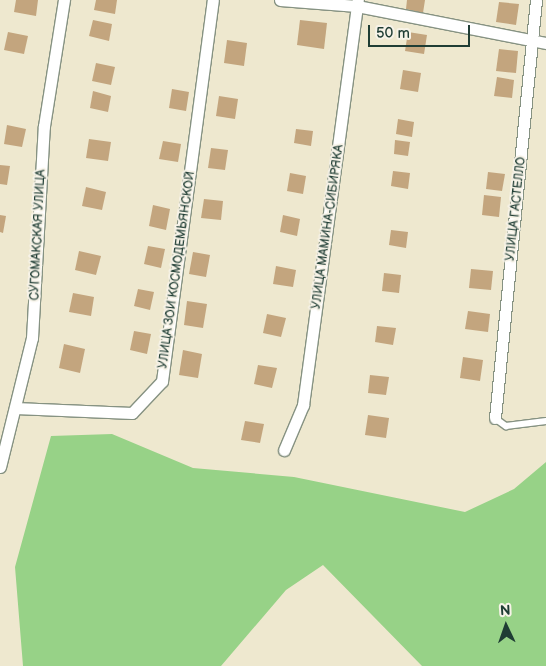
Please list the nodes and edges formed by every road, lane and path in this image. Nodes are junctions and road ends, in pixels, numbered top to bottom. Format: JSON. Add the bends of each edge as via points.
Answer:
{"nodes":[{"id":1,"x":64,"y":0,"type":"edge"},
{"id":2,"x":213,"y":0,"type":"edge"},
{"id":3,"x":280,"y":0,"type":"edge"},
{"id":4,"x":536,"y":0,"type":"edge"},
{"id":5,"x":358,"y":3,"type":"edge"},
{"id":6,"x":533,"y":42,"type":"junction"},
{"id":7,"x":546,"y":43,"type":"edge"},
{"id":8,"x":15,"y":408,"type":"junction"},
{"id":9,"x":494,"y":418,"type":"joint"},
{"id":10,"x":546,"y":421,"type":"edge"},
{"id":11,"x":284,"y":450,"type":"dead end"},
{"id":12,"x":0,"y":467,"type":"edge"}],
"edges":[{"from":1,"to":8,"type":"street","name":"СУГОМАКСКАЯ УЛИЦА","via":[[44,126],[32,338]]},
{"from":2,"to":8,"type":"street","name":"УЛИЦА ЗОИ КОСМОДЕМЬЯНСКОЙ","via":[[162,381],[132,413]]},
{"from":3,"to":5,"type":"street"},
{"from":4,"to":6,"type":"street","name":"УЛИЦА ГАСТЕЛЛО"},
{"from":5,"to":6,"type":"street"},
{"from":5,"to":11,"type":"street","name":"УЛИЦА МАМИНА-СИБИРЯКА","via":[[304,406]]},
{"from":6,"to":7,"type":"street"},
{"from":6,"to":9,"type":"street","name":"УЛИЦА ГАСТЕЛЛО"},
{"from":8,"to":12,"type":"street","name":"СУГОМАКСКАЯ УЛИЦА"},
{"from":9,"to":10,"type":"lane","via":[[506,426]]}]}
